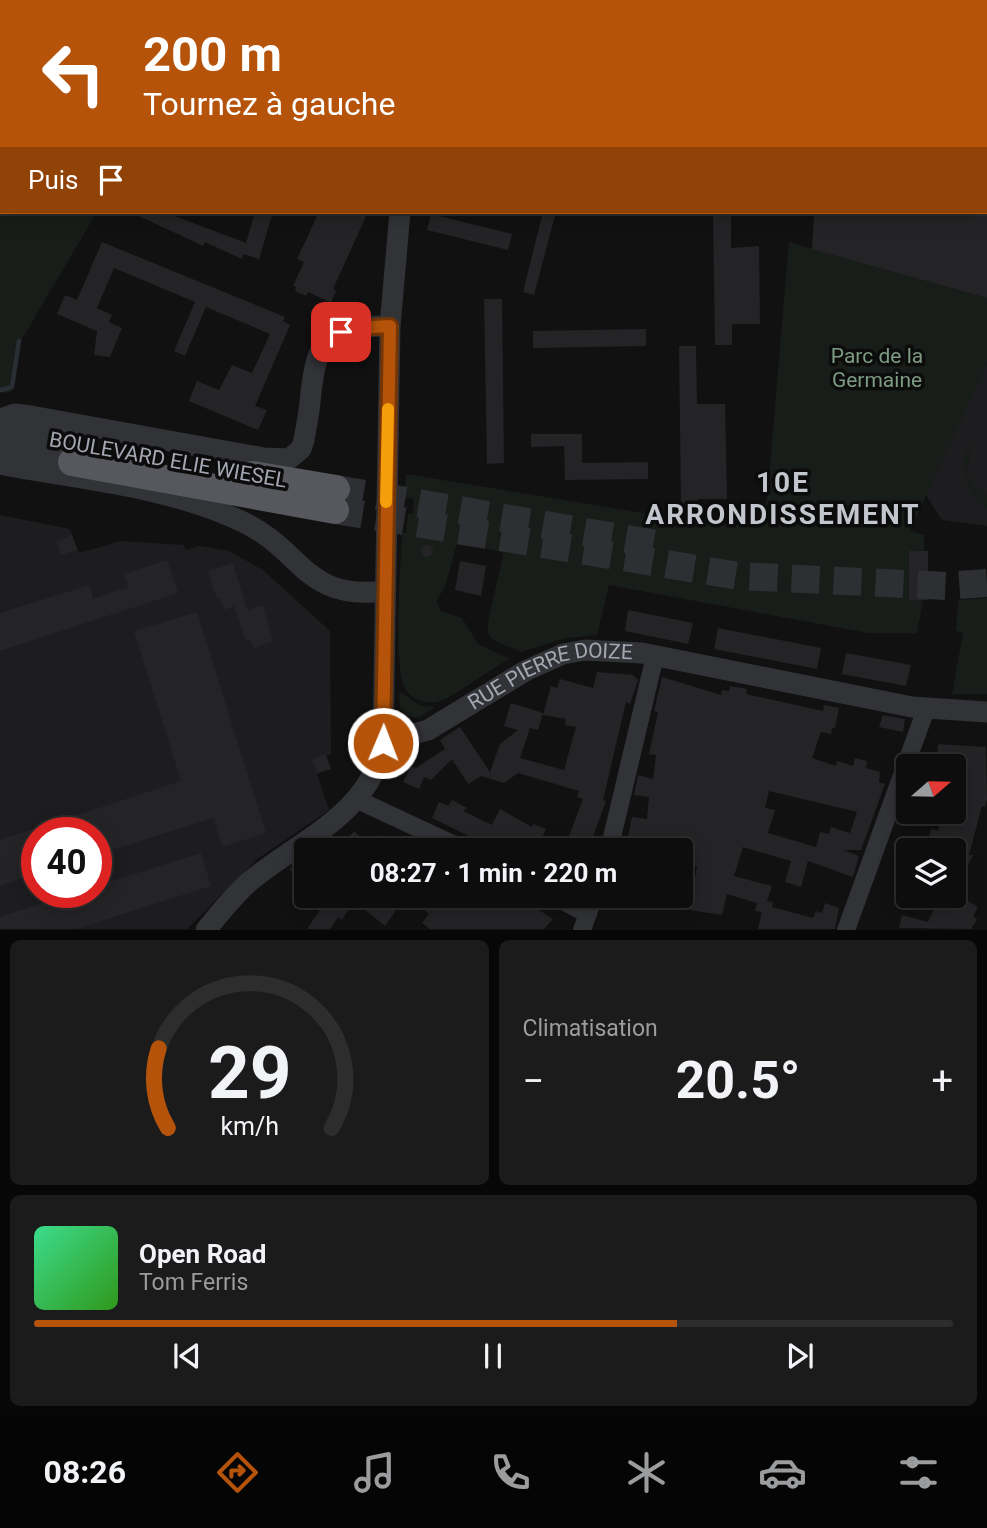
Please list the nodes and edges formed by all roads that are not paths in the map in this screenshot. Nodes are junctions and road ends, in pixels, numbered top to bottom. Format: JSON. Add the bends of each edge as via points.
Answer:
{"nodes":[{"id":1,"x":400,"y":214,"type":"edge"},
{"id":2,"x":390,"y":326,"type":"junction"},
{"id":3,"x":0,"y":419,"type":"edge"},
{"id":4,"x":0,"y":429,"type":"edge"},
{"id":5,"x":0,"y":449,"type":"edge"},
{"id":6,"x":75,"y":453,"type":"junction"},
{"id":7,"x":0,"y":464,"type":"edge"},
{"id":8,"x":336,"y":500,"type":"tunnel mouth"},
{"id":9,"x":384,"y":591,"type":"junction"},
{"id":10,"x":655,"y":656,"type":"junction"},
{"id":11,"x":926,"y":709,"type":"junction"},
{"id":12,"x":987,"y":712,"type":"edge"},
{"id":13,"x":383,"y":743,"type":"junction"},
{"id":14,"x":358,"y":800,"type":"junction"},
{"id":15,"x":440,"y":838,"type":"edge"},
{"id":16,"x":612,"y":838,"type":"edge"},
{"id":17,"x":568,"y":908,"type":"edge"},
{"id":18,"x":585,"y":922,"type":"edge"},
{"id":19,"x":206,"y":929,"type":"edge"},
{"id":20,"x":846,"y":929,"type":"edge"}],
"edges":[{"from":1,"to":2,"type":"street"},
{"from":2,"to":3,"type":"street","via":[[348,330],[321,348],[312,373],[301,449],[280,460],[31,416],[15,414]]},
{"from":2,"to":9,"type":"street"},
{"from":4,"to":6,"type":"street","name":"BOULEVARD ELIE WIESEL"},
{"from":5,"to":6,"type":"street","name":"BOULEVARD ELIE WIESEL"},
{"from":6,"to":8,"type":"highway","name":"BOULEVARD ELIE WIESEL"},
{"from":7,"to":9,"type":"street","via":[[200,503],[267,536],[330,588],[354,594]]},
{"from":9,"to":13,"type":"street"},
{"from":10,"to":11,"type":"street","name":"RUE PIERRE DOIZE"},
{"from":10,"to":13,"type":"street","name":"RUE PIERRE DOIZE","via":[[610,650],[563,654],[527,670],[428,730]]},
{"from":10,"to":16,"type":"street"},
{"from":11,"to":12,"type":"street","name":"RUE PIERRE DOIZE"},
{"from":11,"to":20,"type":"street"},
{"from":13,"to":14,"type":"street","via":[[380,764]]},
{"from":14,"to":15,"type":"street"},
{"from":14,"to":19,"type":"street","via":[[248,883]]},
{"from":17,"to":18,"type":"street"}]}
